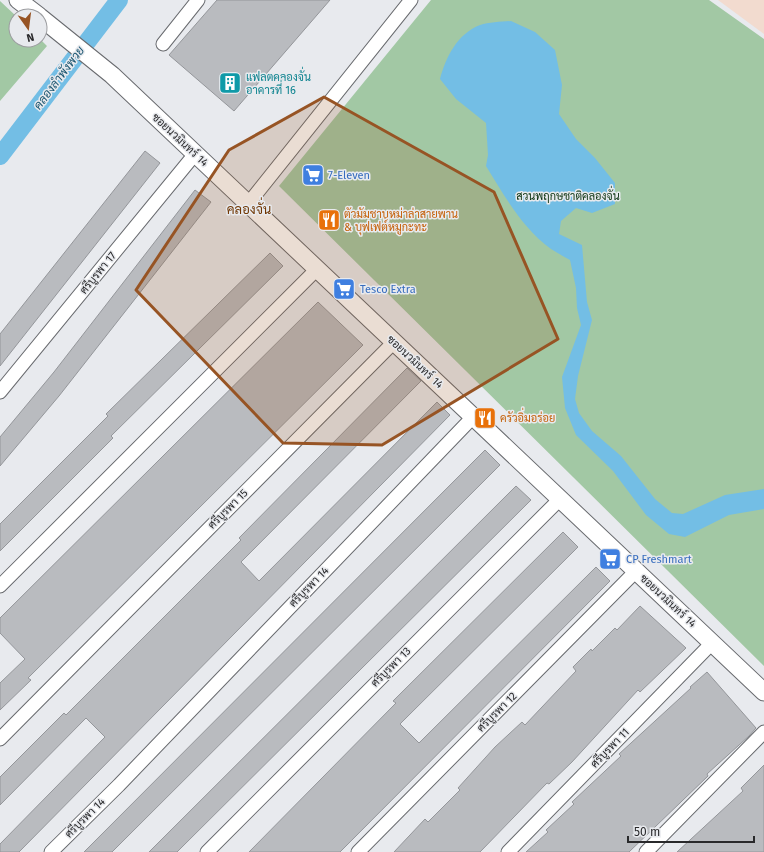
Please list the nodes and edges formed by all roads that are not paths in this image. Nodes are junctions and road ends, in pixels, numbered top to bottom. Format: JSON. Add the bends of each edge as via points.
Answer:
{"nodes":[{"id":1,"x":18,"y":0,"type":"edge"},
{"id":2,"x":198,"y":0,"type":"edge"},
{"id":3,"x":411,"y":0,"type":"edge"},
{"id":4,"x":28,"y":8,"type":"edge"},
{"id":5,"x":48,"y":23,"type":"edge"},
{"id":6,"x":163,"y":44,"type":"dead end"},
{"id":7,"x":195,"y":154,"type":"junction"},
{"id":8,"x":248,"y":204,"type":"junction"},
{"id":9,"x":317,"y":269,"type":"junction"},
{"id":10,"x":394,"y":342,"type":"junction"},
{"id":11,"x":0,"y":392,"type":"edge"},
{"id":12,"x":473,"y":416,"type":"junction"},
{"id":13,"x":560,"y":499,"type":"junction"},
{"id":14,"x":636,"y":571,"type":"junction"},
{"id":15,"x":0,"y":586,"type":"edge"},
{"id":16,"x":712,"y":643,"type":"junction"},
{"id":17,"x":764,"y":692,"type":"edge"},
{"id":18,"x":764,"y":732,"type":"edge"},
{"id":19,"x":0,"y":739,"type":"edge"},
{"id":20,"x":51,"y":852,"type":"edge"},
{"id":21,"x":207,"y":852,"type":"edge"},
{"id":22,"x":358,"y":852,"type":"edge"},
{"id":23,"x":508,"y":852,"type":"edge"},
{"id":24,"x":646,"y":852,"type":"edge"}],
"edges":[{"from":1,"to":4,"type":"street","name":"ซอยนวมินทร์ 14"},
{"from":2,"to":6,"type":"street"},
{"from":3,"to":8,"type":"street"},
{"from":5,"to":7,"type":"street","name":"ซอยนวมินทร์ 14","via":[[112,75]]},
{"from":7,"to":8,"type":"street","name":"ซอยนวมินทร์ 14"},
{"from":7,"to":11,"type":"street","name":"ศรีบูรพา 17"},
{"from":8,"to":9,"type":"street","name":"ซอยนวมินทร์ 14"},
{"from":9,"to":10,"type":"street","name":"ซอยนวมินทร์ 14"},
{"from":9,"to":15,"type":"street"},
{"from":10,"to":12,"type":"street","name":"ซอยนวมินทร์ 14"},
{"from":10,"to":19,"type":"street","name":"ศรีบูรพา 15"},
{"from":12,"to":13,"type":"street","name":"ซอยนวมินทร์ 14"},
{"from":12,"to":20,"type":"street","name":"ศรีบูรพา 14","via":[[119,785]]},
{"from":13,"to":14,"type":"street","name":"ซอยนวมินทร์ 14"},
{"from":13,"to":21,"type":"street","name":"ศรีบูรพา 13"},
{"from":14,"to":16,"type":"street","name":"ซอยนวมินทร์ 14"},
{"from":14,"to":22,"type":"street","name":"ศรีบูรพา 12"},
{"from":16,"to":17,"type":"street","name":"ซอยนวมินทร์ 14"},
{"from":16,"to":23,"type":"street","name":"ศรีบูรพา 11"},
{"from":18,"to":24,"type":"street"}]}
